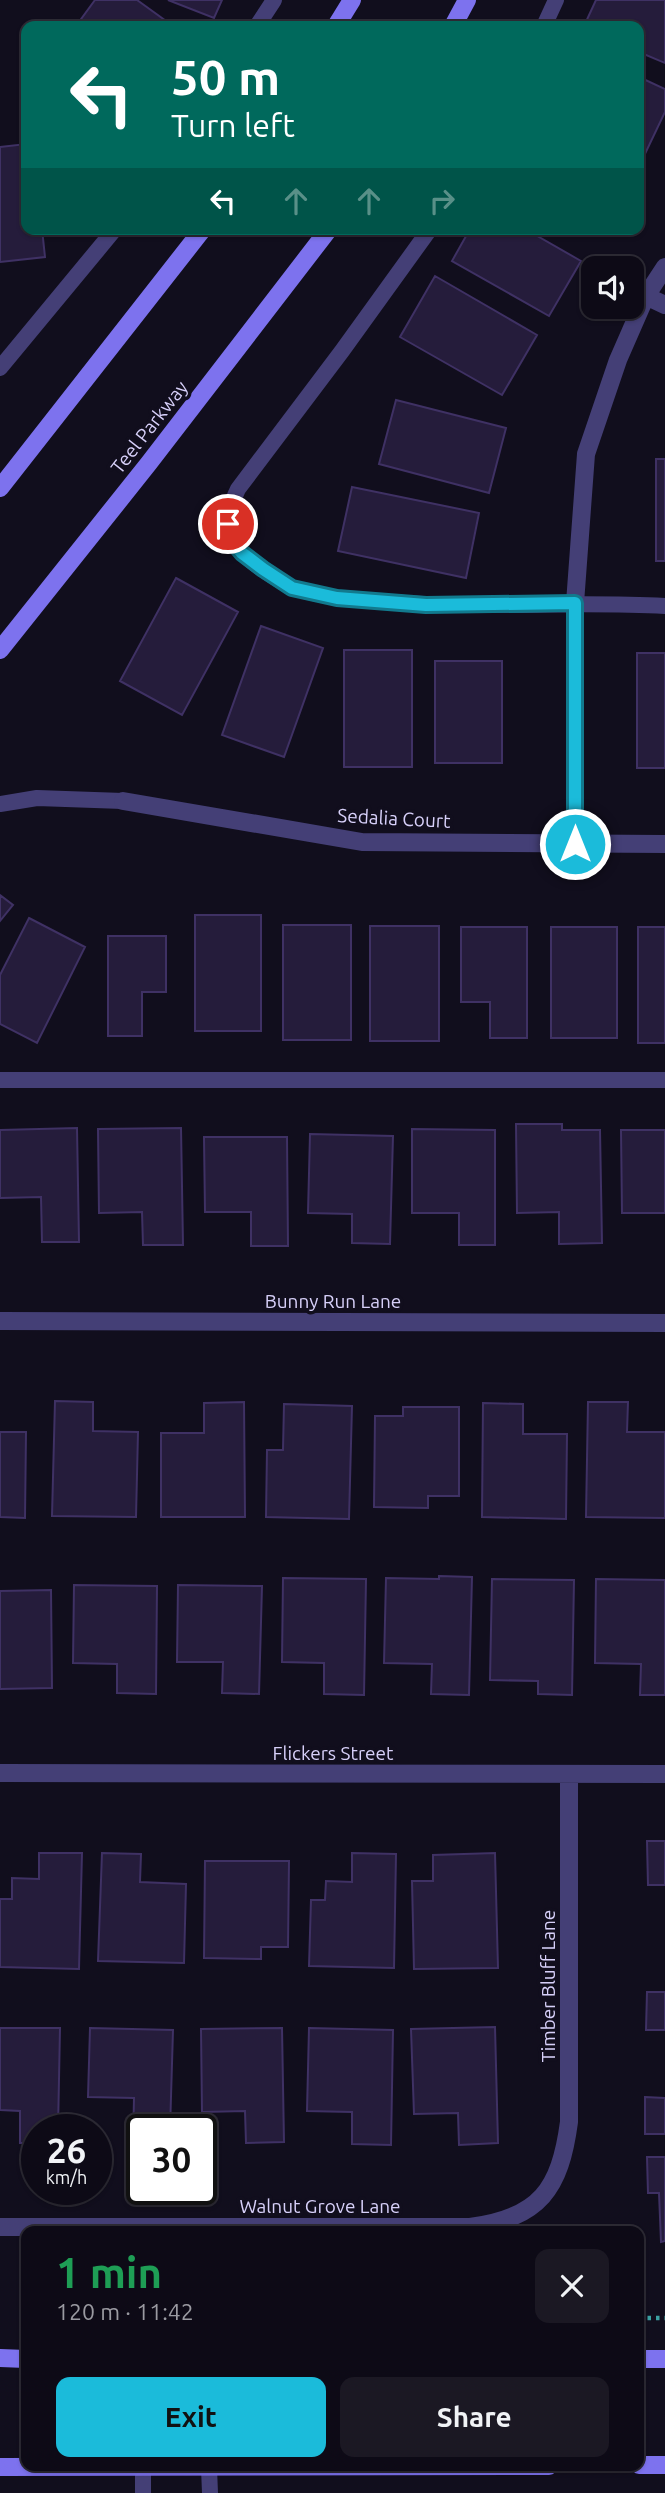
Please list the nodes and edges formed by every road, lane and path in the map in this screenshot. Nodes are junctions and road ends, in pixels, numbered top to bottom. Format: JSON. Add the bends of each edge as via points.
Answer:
{"nodes":[{"id":1,"x":274,"y":0,"type":"edge"},
{"id":2,"x":352,"y":0,"type":"edge"},
{"id":3,"x":467,"y":0,"type":"edge"},
{"id":4,"x":556,"y":0,"type":"edge"},
{"id":5,"x":260,"y":21,"type":"edge"},
{"id":6,"x":339,"y":21,"type":"edge"},
{"id":7,"x":456,"y":21,"type":"edge"},
{"id":8,"x":546,"y":21,"type":"edge"},
{"id":9,"x":110,"y":235,"type":"edge"},
{"id":10,"x":197,"y":235,"type":"edge"},
{"id":11,"x":325,"y":235,"type":"edge"},
{"id":12,"x":426,"y":235,"type":"edge"},
{"id":13,"x":665,"y":267,"type":"edge"},
{"id":14,"x":646,"y":296,"type":"junction"},
{"id":15,"x":665,"y":305,"type":"edge"},
{"id":16,"x":0,"y":368,"type":"edge"},
{"id":17,"x":0,"y":488,"type":"edge"},
{"id":18,"x":575,"y":603,"type":"junction"},
{"id":19,"x":665,"y":606,"type":"edge"},
{"id":20,"x":0,"y":650,"type":"edge"},
{"id":21,"x":124,"y":801,"type":"joint"},
{"id":22,"x":0,"y":804,"type":"edge"},
{"id":23,"x":575,"y":844,"type":"junction"},
{"id":24,"x":665,"y":844,"type":"edge"},
{"id":25,"x":0,"y":1080,"type":"edge"},
{"id":26,"x":665,"y":1080,"type":"edge"},
{"id":27,"x":0,"y":1321,"type":"edge"},
{"id":28,"x":665,"y":1323,"type":"edge"},
{"id":29,"x":0,"y":1773,"type":"edge"},
{"id":30,"x":569,"y":1774,"type":"junction"},
{"id":31,"x":665,"y":1774,"type":"edge"},
{"id":32,"x":547,"y":2194,"type":"joint"},
{"id":33,"x":482,"y":2226,"type":"edge"},
{"id":34,"x":0,"y":2227,"type":"edge"},
{"id":35,"x":21,"y":2227,"type":"edge"},
{"id":36,"x":644,"y":2318,"type":"edge"},
{"id":37,"x":665,"y":2318,"type":"edge"},
{"id":38,"x":0,"y":2358,"type":"edge"},
{"id":39,"x":21,"y":2359,"type":"edge"},
{"id":40,"x":644,"y":2359,"type":"edge"},
{"id":41,"x":665,"y":2359,"type":"edge"},
{"id":42,"x":644,"y":2465,"type":"edge"},
{"id":43,"x":665,"y":2465,"type":"edge"},
{"id":44,"x":0,"y":2467,"type":"edge"},
{"id":45,"x":21,"y":2467,"type":"edge"},
{"id":46,"x":144,"y":2471,"type":"edge"},
{"id":47,"x":209,"y":2471,"type":"edge"},
{"id":48,"x":143,"y":2493,"type":"edge"},
{"id":49,"x":210,"y":2493,"type":"edge"}],
"edges":[{"from":1,"to":5,"type":"lane"},
{"from":2,"to":6,"type":"main road"},
{"from":3,"to":7,"type":"main road"},
{"from":4,"to":8,"type":"lane"},
{"from":9,"to":16,"type":"lane"},
{"from":10,"to":17,"type":"main road"},
{"from":11,"to":20,"type":"main road","name":"Teel Parkway"},
{"from":12,"to":18,"type":"lane","via":[[237,489],[230,505],[231,540],[292,588],[337,598],[426,605]]},
{"from":13,"to":14,"type":"street"},
{"from":14,"to":15,"type":"street"},
{"from":14,"to":18,"type":"street","via":[[586,454]]},
{"from":18,"to":19,"type":"lane"},
{"from":18,"to":23,"type":"street"},
{"from":21,"to":22,"type":"lane","via":[[37,798]]},
{"from":21,"to":23,"type":"street","name":"Sedalia Court","via":[[362,842]]},
{"from":23,"to":24,"type":"street","name":"Sedalia Court"},
{"from":25,"to":26,"type":"lane"},
{"from":27,"to":28,"type":"street","name":"Bunny Run Lane"},
{"from":29,"to":30,"type":"street","name":"Flickers Street"},
{"from":30,"to":31,"type":"street","name":"Flickers Street"},
{"from":30,"to":32,"type":"street","name":"Timber Bluff Lane","via":[[569,2122],[559,2170]]},
{"from":32,"to":33,"type":"street","name":"Walnut Grove Lane","via":[[526,2211]]},
{"from":34,"to":35,"type":"street","name":"Walnut Grove Lane"},
{"from":36,"to":37,"type":"path"},
{"from":38,"to":39,"type":"main road"},
{"from":40,"to":41,"type":"main road"},
{"from":42,"to":43,"type":"main road"},
{"from":44,"to":45,"type":"main road"},
{"from":46,"to":48,"type":"lane"},
{"from":47,"to":49,"type":"lane"}]}
